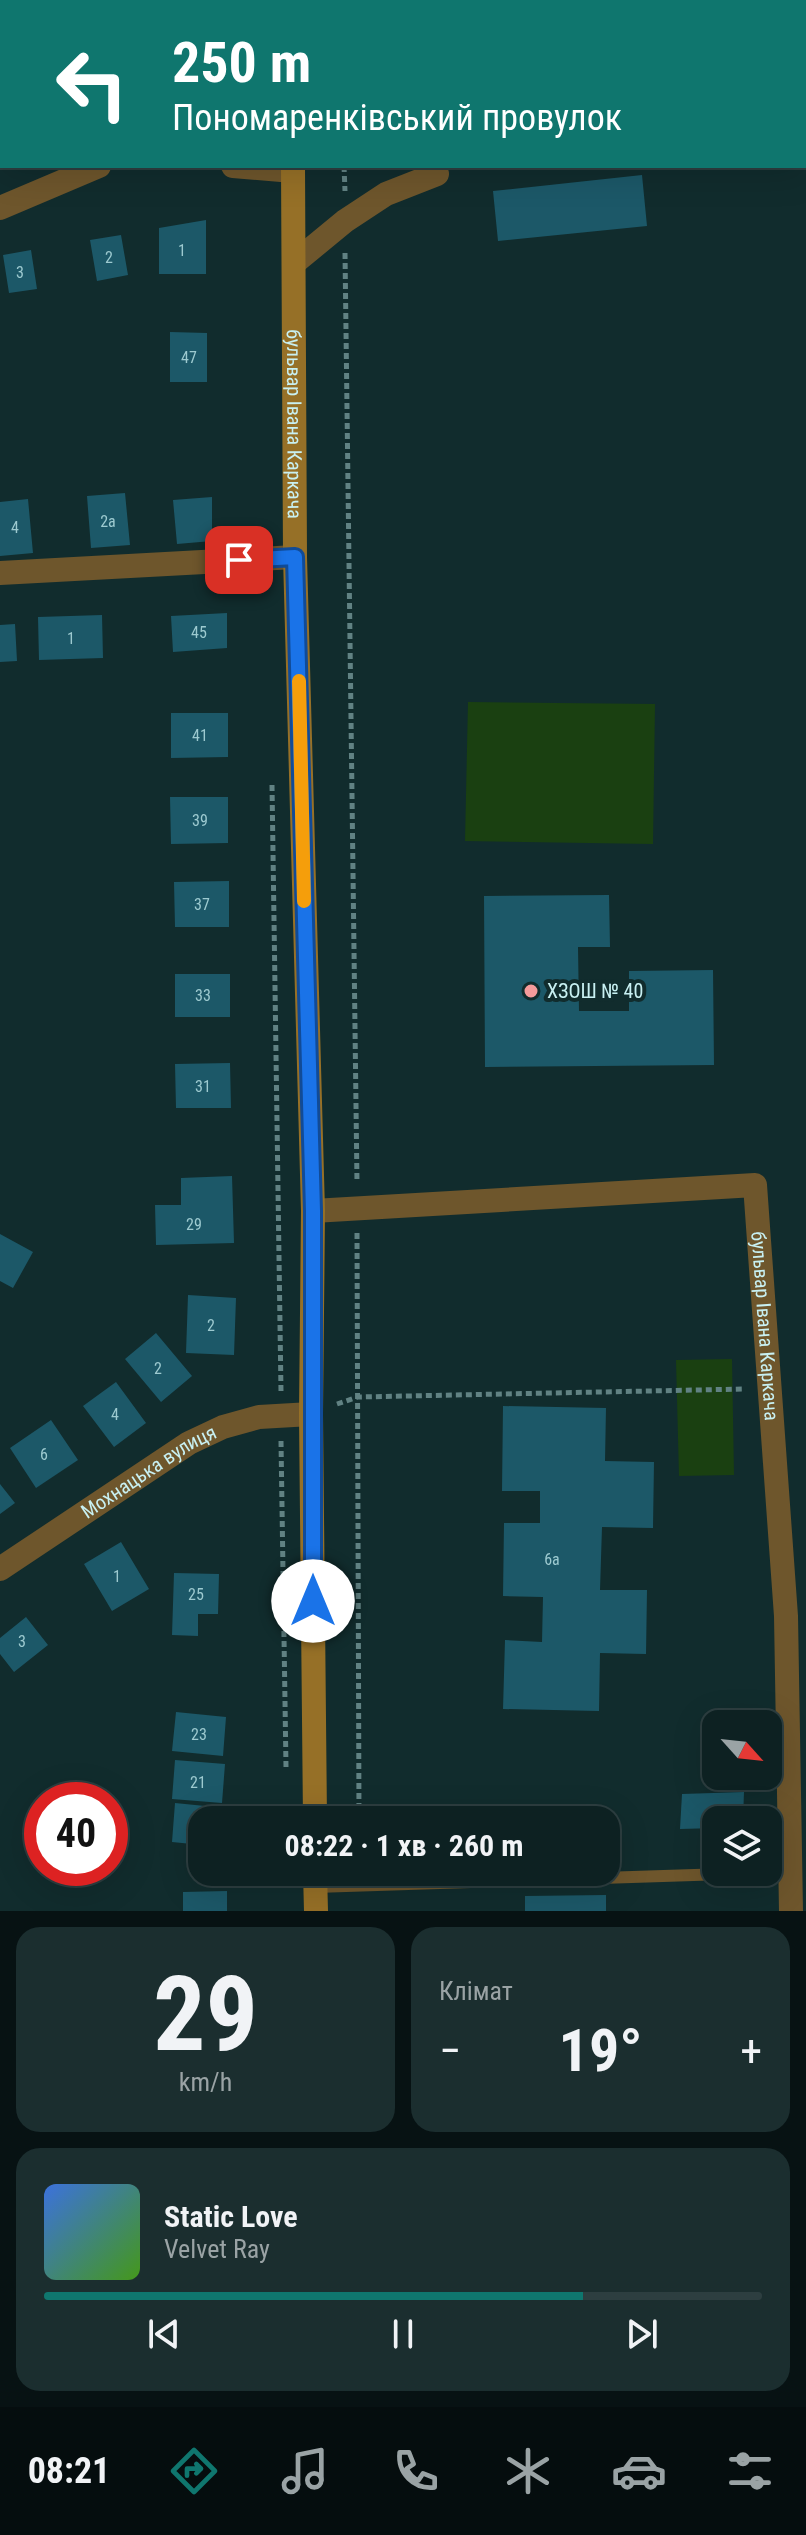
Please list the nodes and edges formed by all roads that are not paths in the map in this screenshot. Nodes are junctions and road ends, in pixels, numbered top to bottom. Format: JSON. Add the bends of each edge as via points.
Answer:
{"nodes":[{"id":1,"x":94,"y":168,"type":"edge"},
{"id":2,"x":293,"y":168,"type":"edge"},
{"id":3,"x":437,"y":174,"type":"dead end"},
{"id":4,"x":0,"y":208,"type":"edge"},
{"id":5,"x":294,"y":263,"type":"junction"},
{"id":6,"x":295,"y":557,"type":"junction"},
{"id":7,"x":0,"y":573,"type":"edge"},
{"id":8,"x":313,"y":1211,"type":"junction"},
{"id":9,"x":311,"y":1414,"type":"junction"},
{"id":10,"x":0,"y":1569,"type":"edge"},
{"id":11,"x":796,"y":1618,"type":"edge"},
{"id":12,"x":315,"y":1806,"type":"edge"},
{"id":13,"x":791,"y":1872,"type":"junction"},
{"id":14,"x":315,"y":1890,"type":"edge"},
{"id":15,"x":791,"y":1911,"type":"edge"}],
"edges":[{"from":1,"to":4,"type":"street"},
{"from":2,"to":5,"type":"street","name":"бульвар Івана Каркача"},
{"from":3,"to":5,"type":"street","via":[[386,194]]},
{"from":5,"to":6,"type":"street","name":"бульвар Івана Каркача"},
{"from":6,"to":7,"type":"street"},
{"from":6,"to":8,"type":"street","name":"бульвар Івана Каркача"},
{"from":8,"to":9,"type":"street","name":"бульвар Івана Каркача"},
{"from":8,"to":11,"type":"street","name":"бульвар Івана Каркача","via":[[755,1185],[770,1389]]},
{"from":9,"to":10,"type":"street","name":"Мохнацька вулиця","via":[[247,1420],[189,1443]]},
{"from":9,"to":12,"type":"street","name":"бульвар Івана Каркача"},
{"from":11,"to":13,"type":"street","name":"бульвар Івана Каркача"},
{"from":13,"to":14,"type":"lane"},
{"from":13,"to":15,"type":"street","name":"бульвар Івана Каркача"}]}
